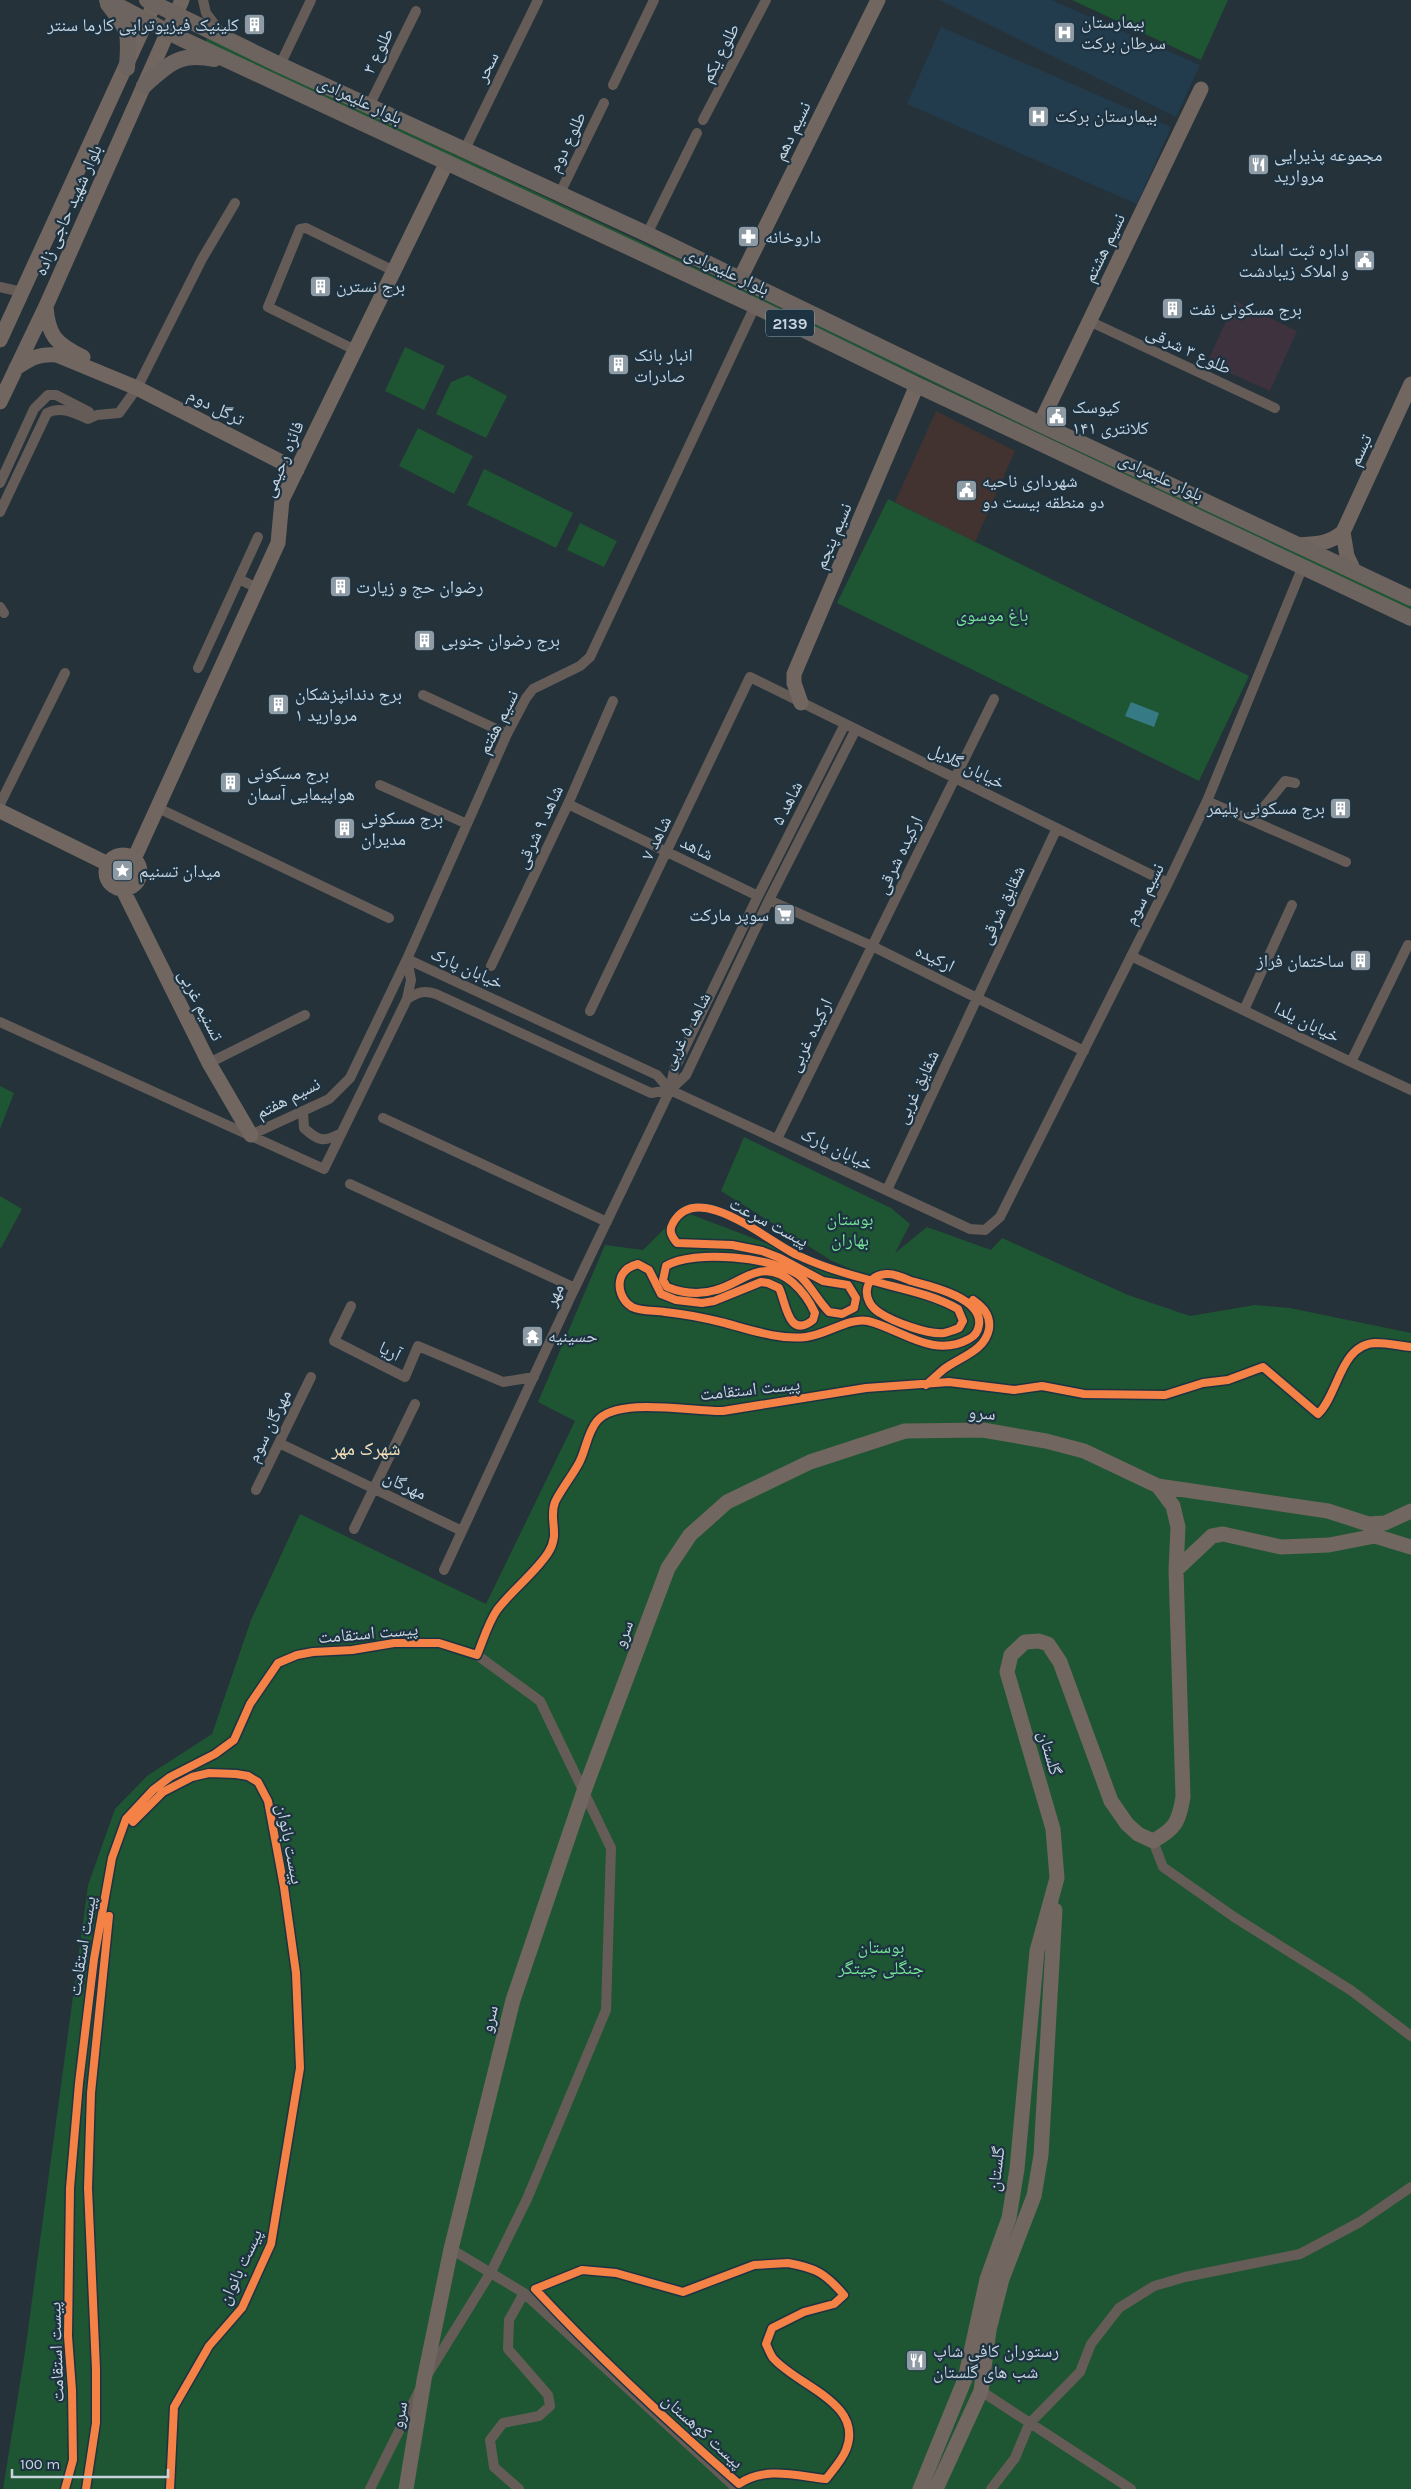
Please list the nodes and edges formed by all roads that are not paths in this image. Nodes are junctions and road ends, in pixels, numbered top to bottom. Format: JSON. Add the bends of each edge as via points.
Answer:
{"nodes":[{"id":1,"x":106,"y":0,"type":"edge"},
{"id":2,"x":203,"y":0,"type":"edge"},
{"id":3,"x":311,"y":0,"type":"edge"},
{"id":4,"x":538,"y":0,"type":"edge"},
{"id":5,"x":654,"y":0,"type":"edge"},
{"id":6,"x":766,"y":0,"type":"edge"},
{"id":7,"x":878,"y":0,"type":"edge"},
{"id":8,"x":153,"y":1,"type":"edge"},
{"id":9,"x":179,"y":7,"type":"edge"},
{"id":10,"x":416,"y":11,"type":"dead end"},
{"id":11,"x":147,"y":22,"type":"junction"},
{"id":12,"x":168,"y":32,"type":"junction"},
{"id":13,"x":224,"y":36,"type":"junction"},
{"id":14,"x":236,"y":64,"type":"junction"},
{"id":15,"x":280,"y":65,"type":"junction"},
{"id":16,"x":126,"y":68,"type":"junction"},
{"id":17,"x":613,"y":85,"type":"dead end"},
{"id":18,"x":144,"y":86,"type":"junction"},
{"id":19,"x":1201,"y":89,"type":"dead end"},
{"id":20,"x":604,"y":103,"type":"dead end"},
{"id":21,"x":369,"y":106,"type":"junction"},
{"id":22,"x":703,"y":120,"type":"dead end"},
{"id":23,"x":697,"y":133,"type":"dead end"},
{"id":24,"x":465,"y":149,"type":"junction"},
{"id":25,"x":446,"y":162,"type":"junction"},
{"id":26,"x":560,"y":195,"type":"junction"},
{"id":27,"x":235,"y":203,"type":"dead end"},
{"id":28,"x":647,"y":234,"type":"junction"},
{"id":29,"x":394,"y":271,"type":"junction"},
{"id":30,"x":740,"y":279,"type":"junction"},
{"id":31,"x":0,"y":287,"type":"edge"},
{"id":32,"x":22,"y":292,"type":"junction"},
{"id":33,"x":46,"y":306,"type":"junction"},
{"id":34,"x":755,"y":306,"type":"junction"},
{"id":35,"x":1089,"y":321,"type":"junction"},
{"id":36,"x":0,"y":340,"type":"edge"},
{"id":37,"x":355,"y":350,"type":"junction"},
{"id":38,"x":8,"y":372,"type":"edge"},
{"id":39,"x":118,"y":379,"type":"junction"},
{"id":40,"x":1411,"y":384,"type":"edge"},
{"id":41,"x":917,"y":385,"type":"junction"},
{"id":42,"x":137,"y":388,"type":"junction"},
{"id":43,"x":0,"y":402,"type":"edge"},
{"id":44,"x":1275,"y":408,"type":"dead end"},
{"id":45,"x":96,"y":415,"type":"junction"},
{"id":46,"x":1040,"y":424,"type":"junction"},
{"id":47,"x":297,"y":470,"type":"junction"},
{"id":48,"x":0,"y":483,"type":"edge"},
{"id":49,"x":0,"y":512,"type":"edge"},
{"id":50,"x":1343,"y":532,"type":"junction"},
{"id":51,"x":258,"y":537,"type":"dead end"},
{"id":52,"x":1298,"y":545,"type":"junction"},
{"id":53,"x":1303,"y":566,"type":"junction"},
{"id":54,"x":1354,"y":571,"type":"junction"},
{"id":55,"x":239,"y":579,"type":"junction"},
{"id":56,"x":259,"y":589,"type":"junction"},
{"id":57,"x":1411,"y":598,"type":"edge"},
{"id":58,"x":1411,"y":618,"type":"edge"},
{"id":59,"x":198,"y":668,"type":"dead end"},
{"id":60,"x":65,"y":673,"type":"dead end"},
{"id":61,"x":750,"y":677,"type":"joint"},
{"id":62,"x":423,"y":695,"type":"dead end"},
{"id":63,"x":994,"y":699,"type":"dead end"},
{"id":64,"x":613,"y":700,"type":"dead end"},
{"id":65,"x":801,"y":703,"type":"junction"},
{"id":66,"x":846,"y":724,"type":"junction"},
{"id":67,"x":856,"y":729,"type":"junction"},
{"id":68,"x":507,"y":734,"type":"junction"},
{"id":69,"x":955,"y":778,"type":"junction"},
{"id":70,"x":1295,"y":783,"type":"dead end"},
{"id":71,"x":380,"y":785,"type":"dead end"},
{"id":72,"x":1207,"y":801,"type":"junction"},
{"id":73,"x":0,"y":804,"type":"edge"},
{"id":74,"x":568,"y":804,"type":"junction"},
{"id":75,"x":158,"y":808,"type":"junction"},
{"id":76,"x":0,"y":811,"type":"edge"},
{"id":77,"x":1247,"y":818,"type":"junction"},
{"id":78,"x":467,"y":824,"type":"junction"},
{"id":79,"x":1057,"y":828,"type":"junction"},
{"id":80,"x":667,"y":852,"type":"junction"},
{"id":81,"x":134,"y":859,"type":"junction"},
{"id":82,"x":1346,"y":862,"type":"dead end"},
{"id":83,"x":108,"y":864,"type":"junction"},
{"id":84,"x":1168,"y":883,"type":"junction"},
{"id":85,"x":122,"y":888,"type":"junction"},
{"id":86,"x":758,"y":896,"type":"junction"},
{"id":87,"x":769,"y":900,"type":"junction"},
{"id":88,"x":1292,"y":905,"type":"dead end"},
{"id":89,"x":389,"y":918,"type":"dead end"},
{"id":90,"x":1408,"y":945,"type":"dead end"},
{"id":91,"x":872,"y":946,"type":"junction"},
{"id":92,"x":1131,"y":956,"type":"junction"},
{"id":93,"x":407,"y":959,"type":"junction"},
{"id":94,"x":491,"y":966,"type":"dead end"},
{"id":95,"x":977,"y":997,"type":"junction"},
{"id":96,"x":407,"y":999,"type":"junction"},
{"id":97,"x":1244,"y":1010,"type":"junction"},
{"id":98,"x":590,"y":1011,"type":"dead end"},
{"id":99,"x":305,"y":1015,"type":"dead end"},
{"id":100,"x":0,"y":1022,"type":"edge"},
{"id":101,"x":1084,"y":1051,"type":"junction"},
{"id":102,"x":1351,"y":1062,"type":"junction"},
{"id":103,"x":209,"y":1063,"type":"junction"},
{"id":104,"x":670,"y":1090,"type":"junction"},
{"id":105,"x":1411,"y":1090,"type":"edge"},
{"id":106,"x":303,"y":1112,"type":"junction"},
{"id":107,"x":383,"y":1118,"type":"dead end"},
{"id":108,"x":341,"y":1132,"type":"junction"},
{"id":109,"x":252,"y":1135,"type":"junction"},
{"id":110,"x":777,"y":1139,"type":"junction"},
{"id":111,"x":350,"y":1184,"type":"dead end"},
{"id":112,"x":887,"y":1190,"type":"junction"},
{"id":113,"x":607,"y":1222,"type":"junction"},
{"id":114,"x":992,"y":1227,"type":"joint"},
{"id":115,"x":575,"y":1288,"type":"junction"},
{"id":116,"x":352,"y":1306,"type":"dead end"},
{"id":117,"x":311,"y":1377,"type":"dead end"},
{"id":118,"x":534,"y":1377,"type":"junction"},
{"id":119,"x":414,"y":1404,"type":"dead end"},
{"id":120,"x":279,"y":1443,"type":"junction"},
{"id":121,"x":1158,"y":1486,"type":"junction"},
{"id":122,"x":374,"y":1488,"type":"junction"},
{"id":123,"x":256,"y":1490,"type":"dead end"},
{"id":124,"x":1411,"y":1511,"type":"edge"},
{"id":125,"x":354,"y":1529,"type":"dead end"},
{"id":126,"x":462,"y":1530,"type":"junction"},
{"id":127,"x":1411,"y":1547,"type":"edge"},
{"id":128,"x":444,"y":1570,"type":"dead end"},
{"id":129,"x":1176,"y":1570,"type":"junction"},
{"id":130,"x":477,"y":1655,"type":"dead end"},
{"id":131,"x":584,"y":1791,"type":"junction"},
{"id":132,"x":1153,"y":1841,"type":"junction"},
{"id":133,"x":1057,"y":1878,"type":"junction"},
{"id":134,"x":1411,"y":2036,"type":"edge"},
{"id":135,"x":1411,"y":2188,"type":"edge"},
{"id":136,"x":452,"y":2249,"type":"junction"},
{"id":137,"x":491,"y":2272,"type":"junction"},
{"id":138,"x":524,"y":2293,"type":"junction"},
{"id":139,"x":424,"y":2380,"type":"junction"},
{"id":140,"x":982,"y":2391,"type":"junction"},
{"id":141,"x":1029,"y":2424,"type":"junction"},
{"id":142,"x":370,"y":2489,"type":"edge"},
{"id":143,"x":406,"y":2489,"type":"edge"},
{"id":144,"x":519,"y":2489,"type":"edge"},
{"id":145,"x":737,"y":2489,"type":"edge"},
{"id":146,"x":920,"y":2489,"type":"edge"},
{"id":147,"x":936,"y":2489,"type":"edge"},
{"id":148,"x":991,"y":2489,"type":"edge"},
{"id":149,"x":1131,"y":2489,"type":"edge"}],
"edges":[{"from":1,"to":11,"type":"main road","name":"بلوار علیمرادی"},
{"from":1,"to":16,"type":"main road","via":[[126,27],[129,37]]},
{"from":2,"to":13,"type":"street","via":[[209,18]]},
{"from":3,"to":15,"type":"street"},
{"from":4,"to":24,"type":"street","name":"سحر"},
{"from":5,"to":17,"type":"street"},
{"from":6,"to":22,"type":"street","name":"طلوع یکم"},
{"from":7,"to":30,"type":"street","name":"نسیم دهم"},
{"from":8,"to":9,"type":"main road","name":"بلوار علیمرادی"},
{"from":8,"to":11,"type":"street","name":"بلوار شهید حاجی زاده"},
{"from":9,"to":12,"type":"street","name":"بلوار شهید حاجی زاده"},
{"from":9,"to":13,"type":"main road","name":"بلوار علیمرادی","number":"2139"},
{"from":10,"to":21,"type":"street","name":"طلوع ۳"},
{"from":11,"to":12,"type":"main road","name":"بلوار علیمرادی"},
{"from":11,"to":16,"type":"street","name":"بلوار شهید حاجی زاده"},
{"from":12,"to":14,"type":"main road","name":"بلوار علیمرادی","number":"2139"},
{"from":12,"to":18,"type":"street","name":"بلوار شهید حاجی زاده"},
{"from":13,"to":15,"type":"main road","name":"بلوار علیمرادی","number":"2139"},
{"from":14,"to":18,"type":"main road","via":[[186,56],[168,64]]},
{"from":14,"to":25,"type":"main road","name":"بلوار علیمرادی","number":"2139"},
{"from":15,"to":21,"type":"main road","name":"بلوار علیمرادی","number":"2139"},
{"from":16,"to":32,"type":"street","name":"بلوار شهید حاجی زاده"},
{"from":18,"to":33,"type":"street","name":"بلوار شهید حاجی زاده"},
{"from":19,"to":35,"type":"street","name":"نسیم هشتم"},
{"from":20,"to":26,"type":"street","name":"طلوع دوم"},
{"from":21,"to":24,"type":"main road","name":"بلوار علیمرادی","number":"2139"},
{"from":23,"to":28,"type":"street"},
{"from":24,"to":26,"type":"main road","name":"بلوار علیمرادی","number":"2139"},
{"from":25,"to":29,"type":"street","name":"فائزه رحیمی"},
{"from":25,"to":34,"type":"main road","name":"بلوار علیمرادی","number":"2139"},
{"from":26,"to":28,"type":"main road","name":"بلوار علیمرادی","number":"2139"},
{"from":27,"to":42,"type":"street","via":[[202,258]]},
{"from":28,"to":30,"type":"main road","name":"بلوار علیمرادی","number":"2139"},
{"from":29,"to":37,"type":"street","name":"فائزه رحیمی"},
{"from":29,"to":37,"type":"street","via":[[306,228],[300,229],[268,306]]},
{"from":30,"to":46,"type":"main road","name":"بلوار علیمرادی","number":"2139"},
{"from":31,"to":32,"type":"street"},
{"from":32,"to":36,"type":"street","name":"بلوار شهید حاجی زاده"},
{"from":33,"to":38,"type":"street","name":"بلوار شهید حاجی زاده"},
{"from":33,"to":39,"type":"street","name":"ترگل دوم","via":[[52,336]]},
{"from":34,"to":41,"type":"main road","name":"بلوار علیمرادی","number":"2139"},
{"from":34,"to":68,"type":"street","name":"نسیم هفتم","via":[[590,657],[580,666],[534,689]]},
{"from":35,"to":44,"type":"street","name":"طلوع ۳ شرقی"},
{"from":35,"to":46,"type":"street","name":"نسیم هشتم"},
{"from":37,"to":47,"type":"street","name":"فائزه رحیمی"},
{"from":38,"to":39,"type":"street","name":"ترگل دوم","via":[[33,357],[45,354],[57,355]]},
{"from":38,"to":43,"type":"street","name":"بلوار شهید حاجی زاده"},
{"from":39,"to":42,"type":"street","name":"ترگل دوم"},
{"from":40,"to":50,"type":"street","name":"تبسم"},
{"from":41,"to":53,"type":"main road","name":"بلوار علیمرادی","number":"2139"},
{"from":41,"to":65,"type":"street","name":"نسیم پنجم","via":[[794,674]]},
{"from":42,"to":45,"type":"street","via":[[119,413]]},
{"from":42,"to":47,"type":"street","name":"ترگل دوم"},
{"from":45,"to":48,"type":"street","via":[[56,395],[48,395],[34,409]]},
{"from":45,"to":49,"type":"street","via":[[88,419],[64,409],[47,413]]},
{"from":46,"to":52,"type":"main road","name":"بلوار علیمرادی","number":"2139"},
{"from":47,"to":56,"type":"street","name":"فائزه رحیمی","via":[[282,500],[278,543]]},
{"from":50,"to":52,"type":"street","via":[[1324,543]]},
{"from":50,"to":54,"type":"street","via":[[1347,556]]},
{"from":51,"to":55,"type":"street"},
{"from":52,"to":54,"type":"main road","name":"بلوار علیمرادی","number":"2139"},
{"from":53,"to":58,"type":"main road","name":"بلوار علیمرادی","number":"2139"},
{"from":53,"to":72,"type":"street","name":"نسیم سوم"},
{"from":54,"to":57,"type":"main road","name":"بلوار علیمرادی","number":"2139"},
{"from":55,"to":56,"type":"street"},
{"from":55,"to":59,"type":"street"},
{"from":56,"to":75,"type":"street","name":"فائزه رحیمی"},
{"from":60,"to":73,"type":"street"},
{"from":61,"to":65,"type":"street","name":"خیابان گلایل"},
{"from":61,"to":80,"type":"street","name":"شاهد ۷"},
{"from":62,"to":68,"type":"street"},
{"from":63,"to":69,"type":"street"},
{"from":64,"to":74,"type":"street","name":"شاهد ۹ شرقی"},
{"from":65,"to":66,"type":"street","name":"خیابان گلایل"},
{"from":66,"to":67,"type":"street","name":"خیابان گلایل"},
{"from":66,"to":86,"type":"street","name":"شاهد ۵"},
{"from":67,"to":69,"type":"street","name":"خیابان گلایل"},
{"from":67,"to":87,"type":"street","name":"شاهد ۵"},
{"from":68,"to":78,"type":"street","name":"نسیم هفتم"},
{"from":69,"to":79,"type":"street","name":"خیابان گلایل"},
{"from":69,"to":91,"type":"street","name":"ارکیده شرقی"},
{"from":70,"to":77,"type":"street","via":[[1285,781],[1260,812]]},
{"from":71,"to":78,"type":"street"},
{"from":72,"to":77,"type":"street"},
{"from":72,"to":84,"type":"street","name":"نسیم سوم"},
{"from":74,"to":80,"type":"street","name":"شاهد"},
{"from":74,"to":94,"type":"street","name":"شاهد ۹ شرقی"},
{"from":75,"to":81,"type":"street","name":"فائزه رحیمی"},
{"from":75,"to":89,"type":"street"},
{"from":76,"to":83,"type":"street"},
{"from":77,"to":82,"type":"street"},
{"from":78,"to":93,"type":"street","name":"نسیم هفتم"},
{"from":79,"to":84,"type":"street","name":"خیابان گلایل"},
{"from":79,"to":95,"type":"street","name":"شقایق شرقی"},
{"from":80,"to":86,"type":"street","name":"شاهد"},
{"from":80,"to":98,"type":"street","name":"شاهد ۷"},
{"from":81,"to":83,"type":"street","via":[[120,855]]},
{"from":81,"to":85,"type":"street","via":[[140,868],[139,878],[132,886]]},
{"from":83,"to":85,"type":"street","via":[[108,880]]},
{"from":84,"to":92,"type":"street","name":"نسیم سوم"},
{"from":85,"to":103,"type":"street","name":"تسنیم غربی"},
{"from":86,"to":104,"type":"street","name":"شاهد ۵ غربی","via":[[674,1070]]},
{"from":87,"to":91,"type":"street","name":"ارکیده"},
{"from":87,"to":104,"type":"street","name":"شاهد ۵ غربی","via":[[686,1075]]},
{"from":88,"to":97,"type":"street"},
{"from":90,"to":102,"type":"street","name":"خیابان یلدا"},
{"from":91,"to":95,"type":"street","name":"ارکیده"},
{"from":91,"to":110,"type":"street","name":"ارکیده غربی"},
{"from":92,"to":97,"type":"street","name":"خیابان یلدا"},
{"from":92,"to":101,"type":"street","name":"نسیم سوم"},
{"from":93,"to":96,"type":"street","via":[[411,980]]},
{"from":93,"to":104,"type":"street","name":"خیابان پارک","via":[[657,1075]]},
{"from":93,"to":106,"type":"street","name":"نسیم هفتم","via":[[350,1078],[329,1099]]},
{"from":95,"to":101,"type":"street","name":"ارکیده"},
{"from":95,"to":112,"type":"street","name":"شقایق غربی"},
{"from":96,"to":104,"type":"street","name":"خیابان پارک","via":[[426,991],[436,994],[651,1093]]},
{"from":96,"to":108,"type":"street"},
{"from":97,"to":102,"type":"street","name":"خیابان یلدا"},
{"from":99,"to":103,"type":"street"},
{"from":100,"to":109,"type":"street"},
{"from":101,"to":114,"type":"street","name":"نسیم سوم"},
{"from":102,"to":105,"type":"street"},
{"from":103,"to":109,"type":"street","name":"تسنیم غربی"},
{"from":104,"to":110,"type":"street","name":"خیابان پارک"},
{"from":104,"to":113,"type":"street","name":"مهر"},
{"from":106,"to":108,"type":"street","via":[[304,1128],[316,1138],[329,1140]]},
{"from":106,"to":109,"type":"street","name":"نسیم هفتم"},
{"from":107,"to":113,"type":"street"},
{"from":108,"to":109,"type":"street","via":[[324,1169]]},
{"from":110,"to":112,"type":"street","name":"خیابان پارک"},
{"from":111,"to":115,"type":"street"},
{"from":112,"to":114,"type":"street","name":"خیابان پارک","via":[[970,1229]]},
{"from":113,"to":115,"type":"street","name":"مهر"},
{"from":115,"to":118,"type":"street","name":"مهر"},
{"from":116,"to":118,"type":"street","name":"آریا","via":[[334,1341],[405,1377],[418,1346],[503,1382]]},
{"from":117,"to":120,"type":"street","name":"مهرگان سوم"},
{"from":118,"to":126,"type":"street","name":"مهر"},
{"from":119,"to":122,"type":"street"},
{"from":120,"to":122,"type":"street","name":"مهرگان"},
{"from":120,"to":123,"type":"street","name":"مهرگان سوم"},
{"from":121,"to":124,"type":"street","name":"سرو","via":[[1328,1511],[1368,1524],[1385,1523]]},
{"from":121,"to":129,"type":"street","via":[[1173,1506],[1178,1527]]},
{"from":121,"to":131,"type":"street","name":"سرو","via":[[1084,1451],[1046,1441],[983,1430],[905,1431],[810,1462],[727,1502],[690,1535],[668,1568]]},
{"from":122,"to":125,"type":"street"},
{"from":122,"to":126,"type":"street","name":"مهرگان"},
{"from":126,"to":128,"type":"street","name":"مهر"},
{"from":127,"to":129,"type":"street","via":[[1375,1536],[1330,1545],[1281,1547],[1223,1534],[1212,1536]]},
{"from":129,"to":132,"type":"street","via":[[1183,1798],[1180,1816],[1169,1832]]},
{"from":130,"to":131,"type":"street","via":[[540,1701]]},
{"from":131,"to":136,"type":"street","name":"سرو","via":[[513,2000]]},
{"from":131,"to":137,"type":"street","via":[[611,1848],[606,2010],[528,2199]]},
{"from":132,"to":133,"type":"street","name":"گلستان","via":[[1127,1824],[1111,1800],[1060,1662],[1048,1644],[1025,1642],[1011,1655],[1008,1672],[1053,1829]]},
{"from":132,"to":134,"type":"street","via":[[1163,1867],[1234,1917],[1352,1991]]},
{"from":133,"to":140,"type":"street","via":[[1042,2155],[1034,2196],[1002,2279],[989,2330]]},
{"from":133,"to":146,"type":"street","name":"گلستان","via":[[1037,1951],[1017,2169],[1009,2218],[987,2280],[965,2379]]},
{"from":135,"to":141,"type":"street","via":[[1360,2222],[1300,2254],[1154,2286],[1119,2308],[1092,2344],[1080,2372]]},
{"from":136,"to":137,"type":"street"},
{"from":136,"to":139,"type":"street","name":"سرو"},
{"from":137,"to":138,"type":"street"},
{"from":137,"to":139,"type":"street"},
{"from":138,"to":144,"type":"street","via":[[508,2320],[508,2349],[548,2395],[550,2406],[539,2416],[503,2423],[490,2440],[494,2467]]},
{"from":138,"to":145,"type":"street"},
{"from":139,"to":142,"type":"street"},
{"from":139,"to":143,"type":"street","name":"سرو"},
{"from":140,"to":141,"type":"street"},
{"from":140,"to":147,"type":"street"},
{"from":141,"to":148,"type":"street","via":[[1015,2458]]},
{"from":141,"to":149,"type":"street"}]}
